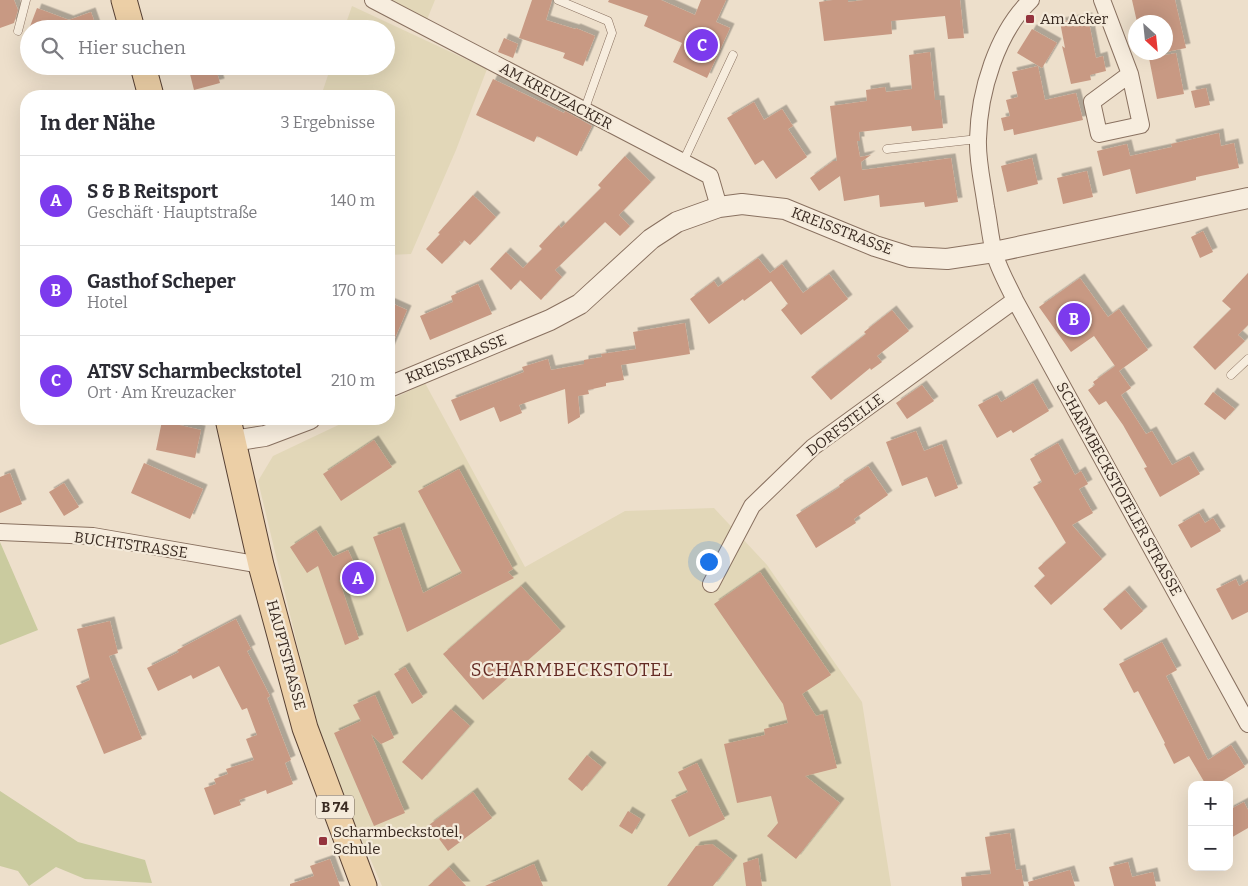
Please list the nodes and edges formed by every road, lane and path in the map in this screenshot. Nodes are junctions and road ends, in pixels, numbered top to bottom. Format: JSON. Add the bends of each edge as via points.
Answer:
{"nodes":[{"id":1,"x":26,"y":0,"type":"edge"},
{"id":2,"x":124,"y":0,"type":"edge"},
{"id":3,"x":374,"y":0,"type":"edge"},
{"id":4,"x":558,"y":0,"type":"edge"},
{"id":5,"x":1032,"y":0,"type":"edge"},
{"id":6,"x":1102,"y":0,"type":"edge"},
{"id":7,"x":21,"y":20,"type":"edge"},
{"id":8,"x":130,"y":20,"type":"edge"},
{"id":9,"x":20,"y":23,"type":"edge"},
{"id":10,"x":18,"y":31,"type":"dead end"},
{"id":11,"x":733,"y":55,"type":"dead end"},
{"id":12,"x":1130,"y":74,"type":"dead end"},
{"id":13,"x":146,"y":75,"type":"edge"},
{"id":14,"x":150,"y":90,"type":"edge"},
{"id":15,"x":584,"y":111,"type":"junction"},
{"id":16,"x":978,"y":139,"type":"junction"},
{"id":17,"x":887,"y":149,"type":"dead end"},
{"id":18,"x":683,"y":162,"type":"junction"},
{"id":19,"x":1248,"y":198,"type":"edge"},
{"id":20,"x":719,"y":207,"type":"junction"},
{"id":21,"x":994,"y":252,"type":"junction"},
{"id":22,"x":1016,"y":300,"type":"junction"},
{"id":23,"x":1248,"y":358,"type":"edge"},
{"id":24,"x":1230,"y":375,"type":"dead end"},
{"id":25,"x":395,"y":385,"type":"edge"},
{"id":26,"x":294,"y":425,"type":"edge"},
{"id":27,"x":230,"y":430,"type":"edge"},
{"id":28,"x":0,"y":532,"type":"edge"},
{"id":29,"x":261,"y":565,"type":"junction"},
{"id":30,"x":711,"y":584,"type":"dead end"},
{"id":31,"x":1248,"y":724,"type":"edge"},
{"id":32,"x":364,"y":886,"type":"edge"}],
"edges":[{"from":1,"to":7,"type":"lane"},
{"from":2,"to":8,"type":"main road"},
{"from":3,"to":15,"type":"street","name":"AM KREUZACKER"},
{"from":4,"to":15,"type":"lane","via":[[608,21],[611,28]]},
{"from":5,"to":16,"type":"street","via":[[1012,23],[999,48],[983,92]]},
{"from":6,"to":12,"type":"street"},
{"from":9,"to":10,"type":"lane"},
{"from":11,"to":18,"type":"lane"},
{"from":13,"to":14,"type":"main road"},
{"from":15,"to":18,"type":"street","name":"AM KREUZACKER"},
{"from":16,"to":17,"type":"lane"},
{"from":16,"to":21,"type":"street"},
{"from":18,"to":20,"type":"street","name":"AM KREUZACKER","via":[[710,176]]},
{"from":19,"to":21,"type":"street","name":"KREISSTRASSE"},
{"from":20,"to":21,"type":"street","name":"KREISSTRASSE","via":[[742,204],[785,209],[874,246],[910,257],[947,259]]},
{"from":20,"to":25,"type":"street","name":"KREISSTRASSE","via":[[676,222],[580,304],[550,320]]},
{"from":21,"to":22,"type":"street","name":"SCHARMBECKSTOTELER STRASSE"},
{"from":22,"to":30,"type":"street","name":"DORFSTELLE","via":[[813,447],[752,506]]},
{"from":22,"to":31,"type":"street","name":"SCHARMBECKSTOTELER STRASSE"},
{"from":23,"to":24,"type":"lane"},
{"from":26,"to":27,"type":"street","via":[[265,436]]},
{"from":27,"to":29,"type":"main road","name":"HAUPTSTRASSE","number":"B 74"},
{"from":28,"to":29,"type":"street","name":"BUCHTSTRASSE","via":[[93,536]]},
{"from":29,"to":32,"type":"main road","name":"HAUPTSTRASSE","number":"B 74","via":[[305,728]]}]}
